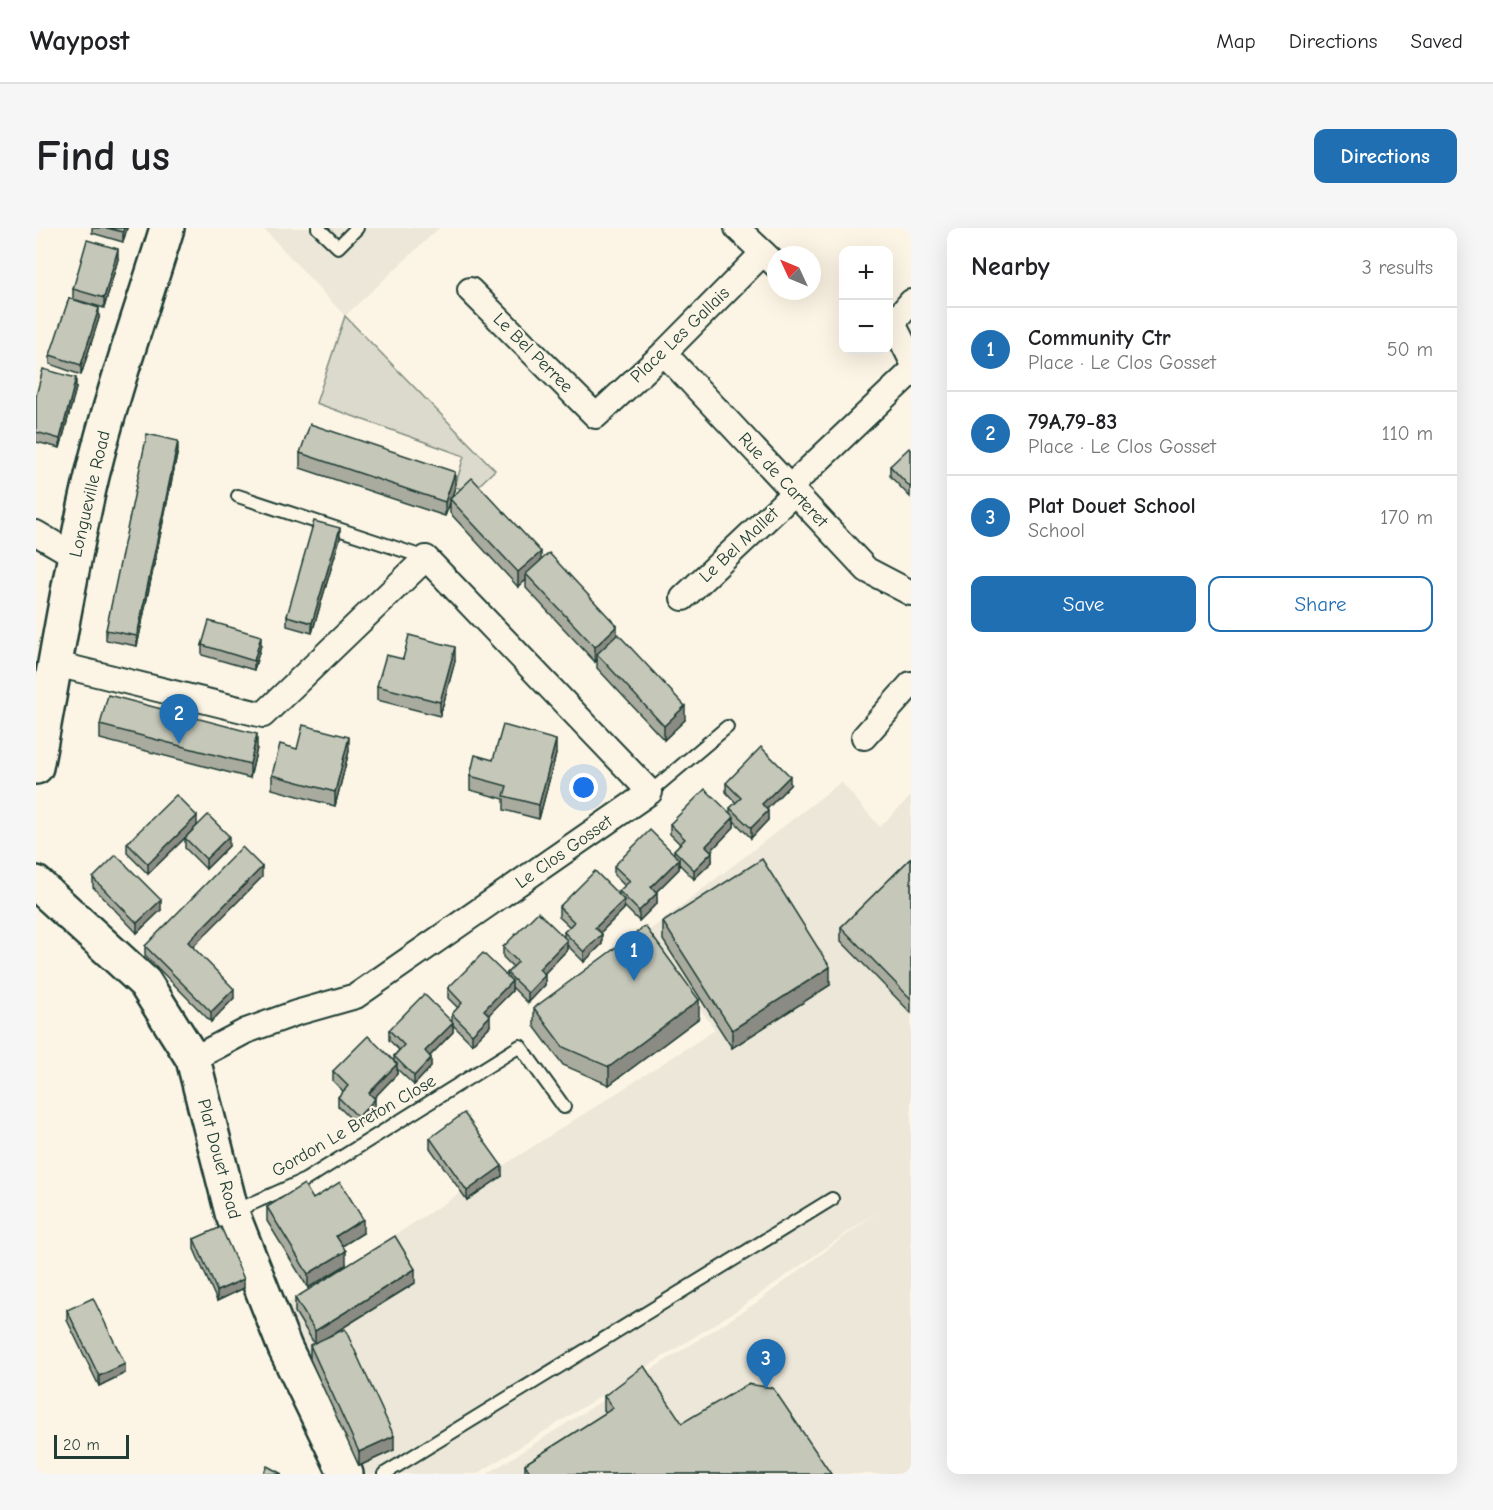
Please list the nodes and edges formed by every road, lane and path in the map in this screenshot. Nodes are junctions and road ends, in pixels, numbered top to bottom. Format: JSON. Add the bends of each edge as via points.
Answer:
{"nodes":[{"id":1,"x":167,"y":228,"type":"edge"},
{"id":2,"x":318,"y":228,"type":"edge"},
{"id":3,"x":357,"y":228,"type":"edge"},
{"id":4,"x":737,"y":228,"type":"edge"},
{"id":5,"x":767,"y":257,"type":"edge"},
{"id":6,"x":767,"y":261,"type":"edge"},
{"id":7,"x":470,"y":290,"type":"dead end"},
{"id":8,"x":911,"y":302,"type":"edge"},
{"id":9,"x":664,"y":353,"type":"junction"},
{"id":10,"x":911,"y":359,"type":"edge"},
{"id":11,"x":911,"y":372,"type":"edge"},
{"id":12,"x":596,"y":416,"type":"joint"},
{"id":13,"x":792,"y":490,"type":"junction"},
{"id":14,"x":238,"y":496,"type":"dead end"},
{"id":15,"x":36,"y":533,"type":"edge"},
{"id":16,"x":75,"y":556,"type":"junction"},
{"id":17,"x":426,"y":558,"type":"junction"},
{"id":18,"x":911,"y":593,"type":"edge"},
{"id":19,"x":683,"y":598,"type":"dead end"},
{"id":20,"x":56,"y":664,"type":"junction"},
{"id":21,"x":911,"y":684,"type":"edge"},
{"id":22,"x":727,"y":727,"type":"dead end"},
{"id":23,"x":864,"y":737,"type":"dead end"},
{"id":24,"x":36,"y":766,"type":"edge"},
{"id":25,"x":650,"y":792,"type":"junction"},
{"id":26,"x":36,"y":883,"type":"edge"},
{"id":27,"x":193,"y":1059,"type":"junction"},
{"id":28,"x":564,"y":1107,"type":"dead end"},
{"id":29,"x":832,"y":1199,"type":"dead end"},
{"id":30,"x":232,"y":1213,"type":"junction"},
{"id":31,"x":346,"y":1474,"type":"edge"},
{"id":32,"x":384,"y":1474,"type":"edge"}],
"edges":[{"from":1,"to":16,"type":"main road","name":"Longueville Road","via":[[105,428]]},
{"from":2,"to":3,"type":"lane","via":[[338,247]]},
{"from":4,"to":5,"type":"street"},
{"from":6,"to":9,"type":"street","name":"Place Les Gallais"},
{"from":7,"to":12,"type":"street","name":"Le Bel Perree"},
{"from":8,"to":10,"type":"street","via":[[893,323]]},
{"from":9,"to":12,"type":"street","name":"Place Les Gallais"},
{"from":9,"to":13,"type":"street","name":"Rue de Carteret"},
{"from":11,"to":13,"type":"street","name":"Le Bel Mallet"},
{"from":13,"to":18,"type":"street","name":"Rue de Carteret","via":[[867,570]]},
{"from":13,"to":19,"type":"street","name":"Le Bel Mallet"},
{"from":14,"to":17,"type":"lane"},
{"from":15,"to":16,"type":"street"},
{"from":16,"to":20,"type":"main road","name":"Longueville Road"},
{"from":17,"to":20,"type":"street","via":[[263,715]]},
{"from":17,"to":25,"type":"street"},
{"from":20,"to":24,"type":"main road","name":"Longueville Road"},
{"from":21,"to":23,"type":"street"},
{"from":22,"to":25,"type":"lane"},
{"from":25,"to":27,"type":"street","name":"Le Clos Gosset","via":[[356,996],[246,1031]]},
{"from":26,"to":27,"type":"main road","name":"Plat Douet Road","via":[[144,983]]},
{"from":27,"to":30,"type":"main road","name":"Plat Douet Road"},
{"from":28,"to":30,"type":"lane","name":"Gordon Le Breton Close","via":[[520,1046],[305,1180]]},
{"from":29,"to":32,"type":"lane"},
{"from":30,"to":31,"type":"main road","name":"Plat Douet Road","via":[[285,1348]]}]}
